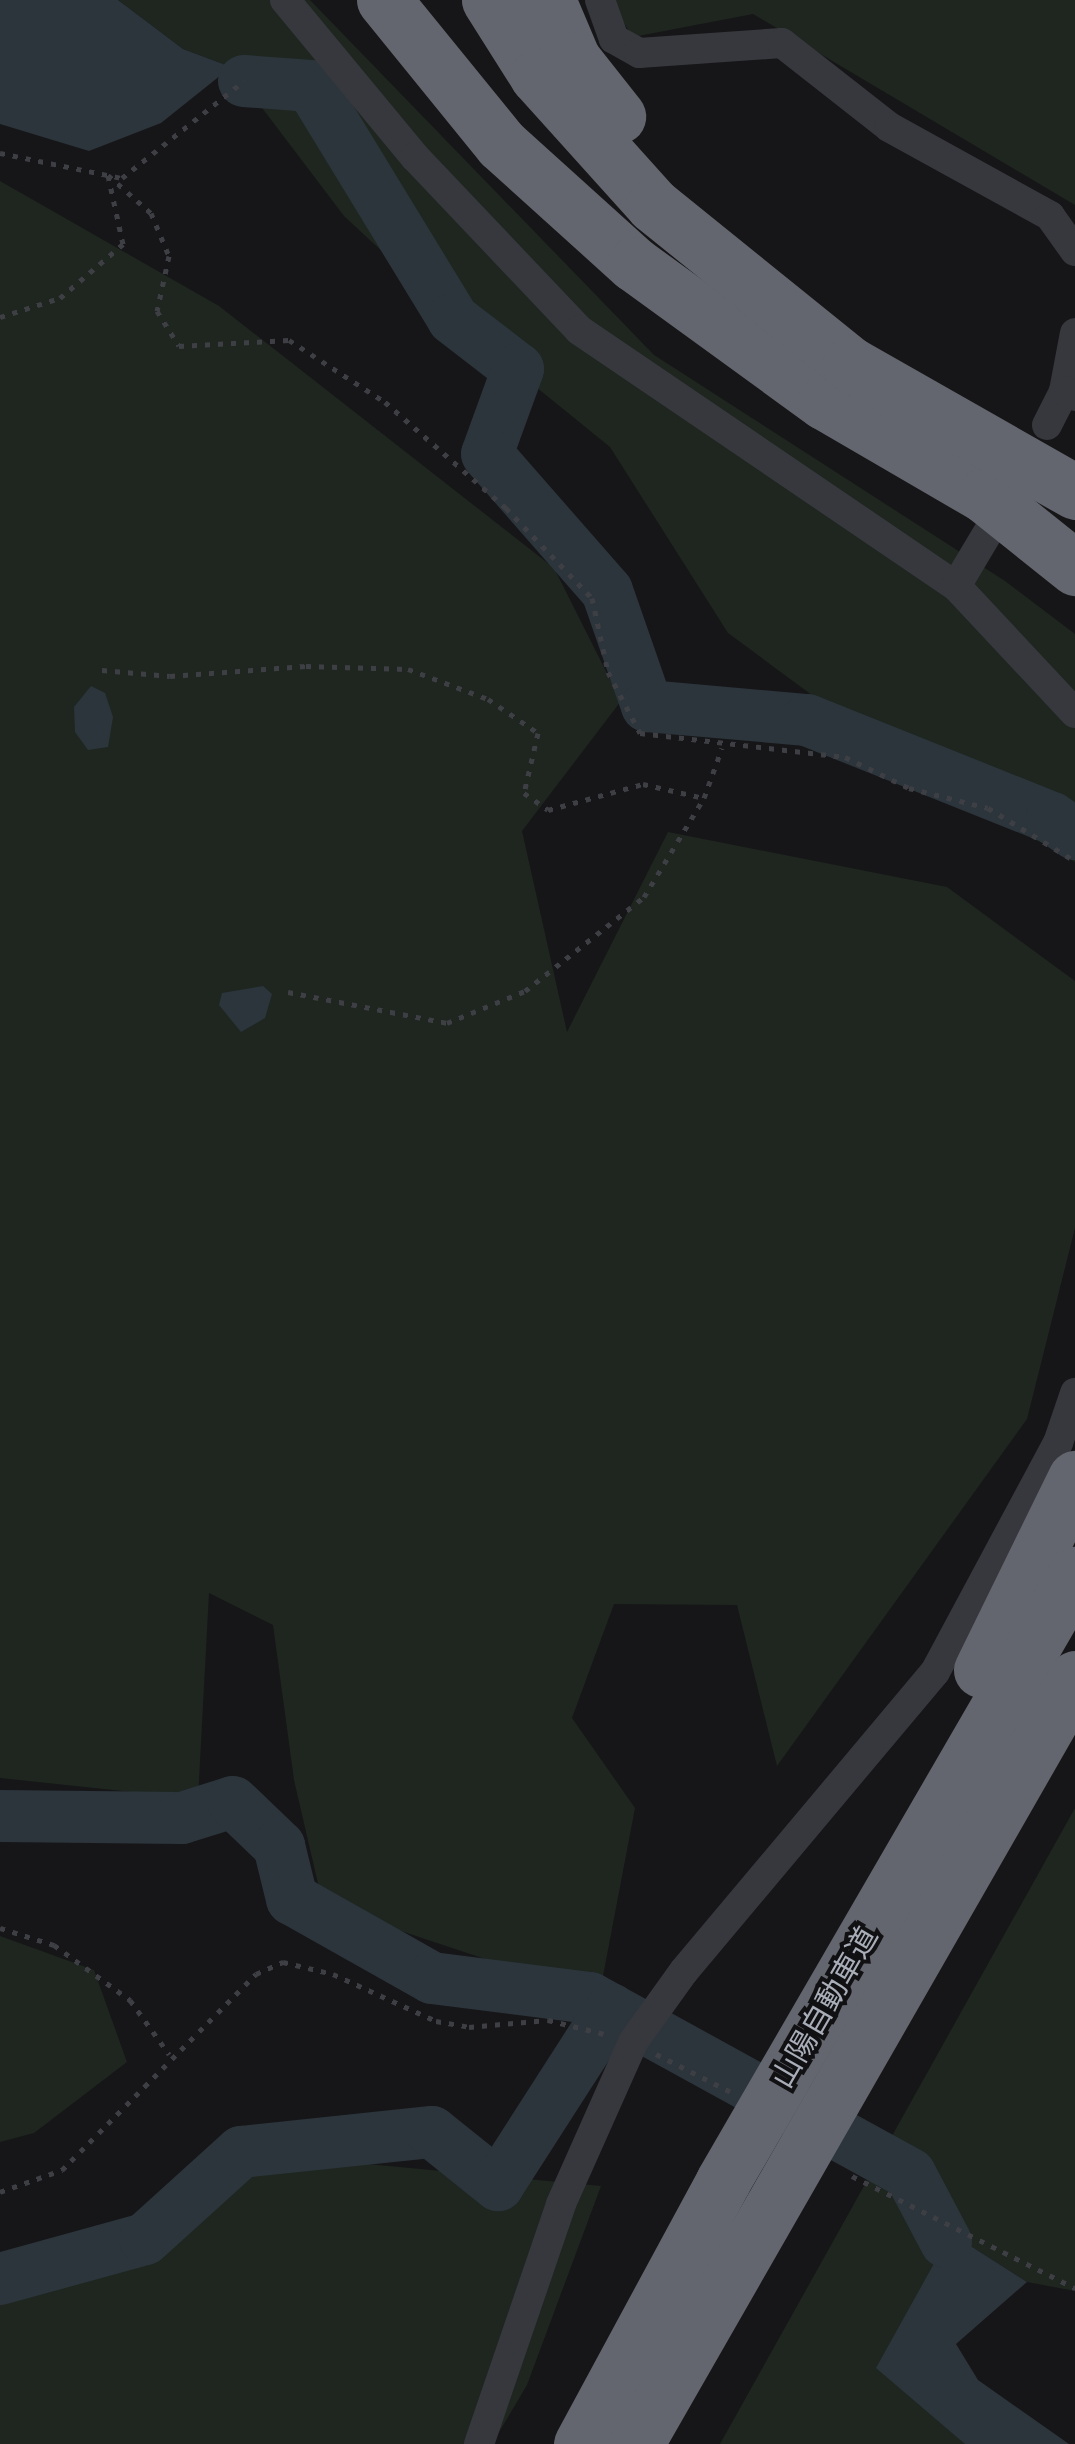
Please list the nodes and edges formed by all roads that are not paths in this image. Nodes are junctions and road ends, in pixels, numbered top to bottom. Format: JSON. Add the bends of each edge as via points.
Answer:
{"nodes":[{"id":1,"x":285,"y":0,"type":"edge"},
{"id":2,"x":384,"y":0,"type":"edge"},
{"id":3,"x":457,"y":0,"type":"edge"},
{"id":4,"x":488,"y":0,"type":"edge"},
{"id":5,"x":548,"y":0,"type":"edge"},
{"id":6,"x":600,"y":0,"type":"edge"},
{"id":7,"x":1075,"y":252,"type":"edge"},
{"id":8,"x":634,"y":264,"type":"junction"},
{"id":9,"x":746,"y":280,"type":"junction"},
{"id":10,"x":1075,"y":333,"type":"edge"},
{"id":11,"x":1070,"y":393,"type":"edge"},
{"id":12,"x":1047,"y":426,"type":"dead end"},
{"id":13,"x":1075,"y":492,"type":"edge"},
{"id":14,"x":986,"y":515,"type":"junction"},
{"id":15,"x":1075,"y":542,"type":"edge"},
{"id":16,"x":1075,"y":568,"type":"edge"},
{"id":17,"x":956,"y":586,"type":"junction"},
{"id":18,"x":1075,"y":713,"type":"edge"},
{"id":19,"x":1075,"y":1393,"type":"edge"},
{"id":20,"x":1075,"y":1478,"type":"edge"},
{"id":21,"x":1075,"y":1574,"type":"edge"},
{"id":22,"x":1075,"y":1678,"type":"edge"},
{"id":23,"x":723,"y":2182,"type":"junction"},
{"id":24,"x":479,"y":2444,"type":"edge"},
{"id":25,"x":581,"y":2444,"type":"edge"},
{"id":26,"x":636,"y":2444,"type":"edge"}],
"edges":[{"from":1,"to":17,"type":"street","via":[[415,158],[580,330]]},
{"from":2,"to":8,"type":"highway","via":[[501,144]]},
{"from":3,"to":8,"type":"highway","via":[[532,123]]},
{"from":4,"to":9,"type":"highway","via":[[538,76],[653,205]]},
{"from":5,"to":9,"type":"highway","via":[[573,59]]},
{"from":6,"to":7,"type":"street","via":[[614,39],[639,53],[782,43],[890,126],[1050,216]]},
{"from":8,"to":14,"type":"highway"},
{"from":9,"to":13,"type":"highway","via":[[850,364]]},
{"from":10,"to":11,"type":"street"},
{"from":11,"to":12,"type":"street"},
{"from":14,"to":15,"type":"highway"},
{"from":14,"to":16,"type":"highway"},
{"from":14,"to":17,"type":"street"},
{"from":17,"to":18,"type":"street"},
{"from":19,"to":24,"type":"street","via":[[1058,1443],[936,1672],[632,2042],[561,2204]]},
{"from":20,"to":23,"type":"highway"},
{"from":21,"to":23,"type":"highway","name":"山陽自動車道"},
{"from":22,"to":26,"type":"highway","name":"山陽自動車道"},
{"from":23,"to":25,"type":"highway","name":"山陽自動車道"}]}
